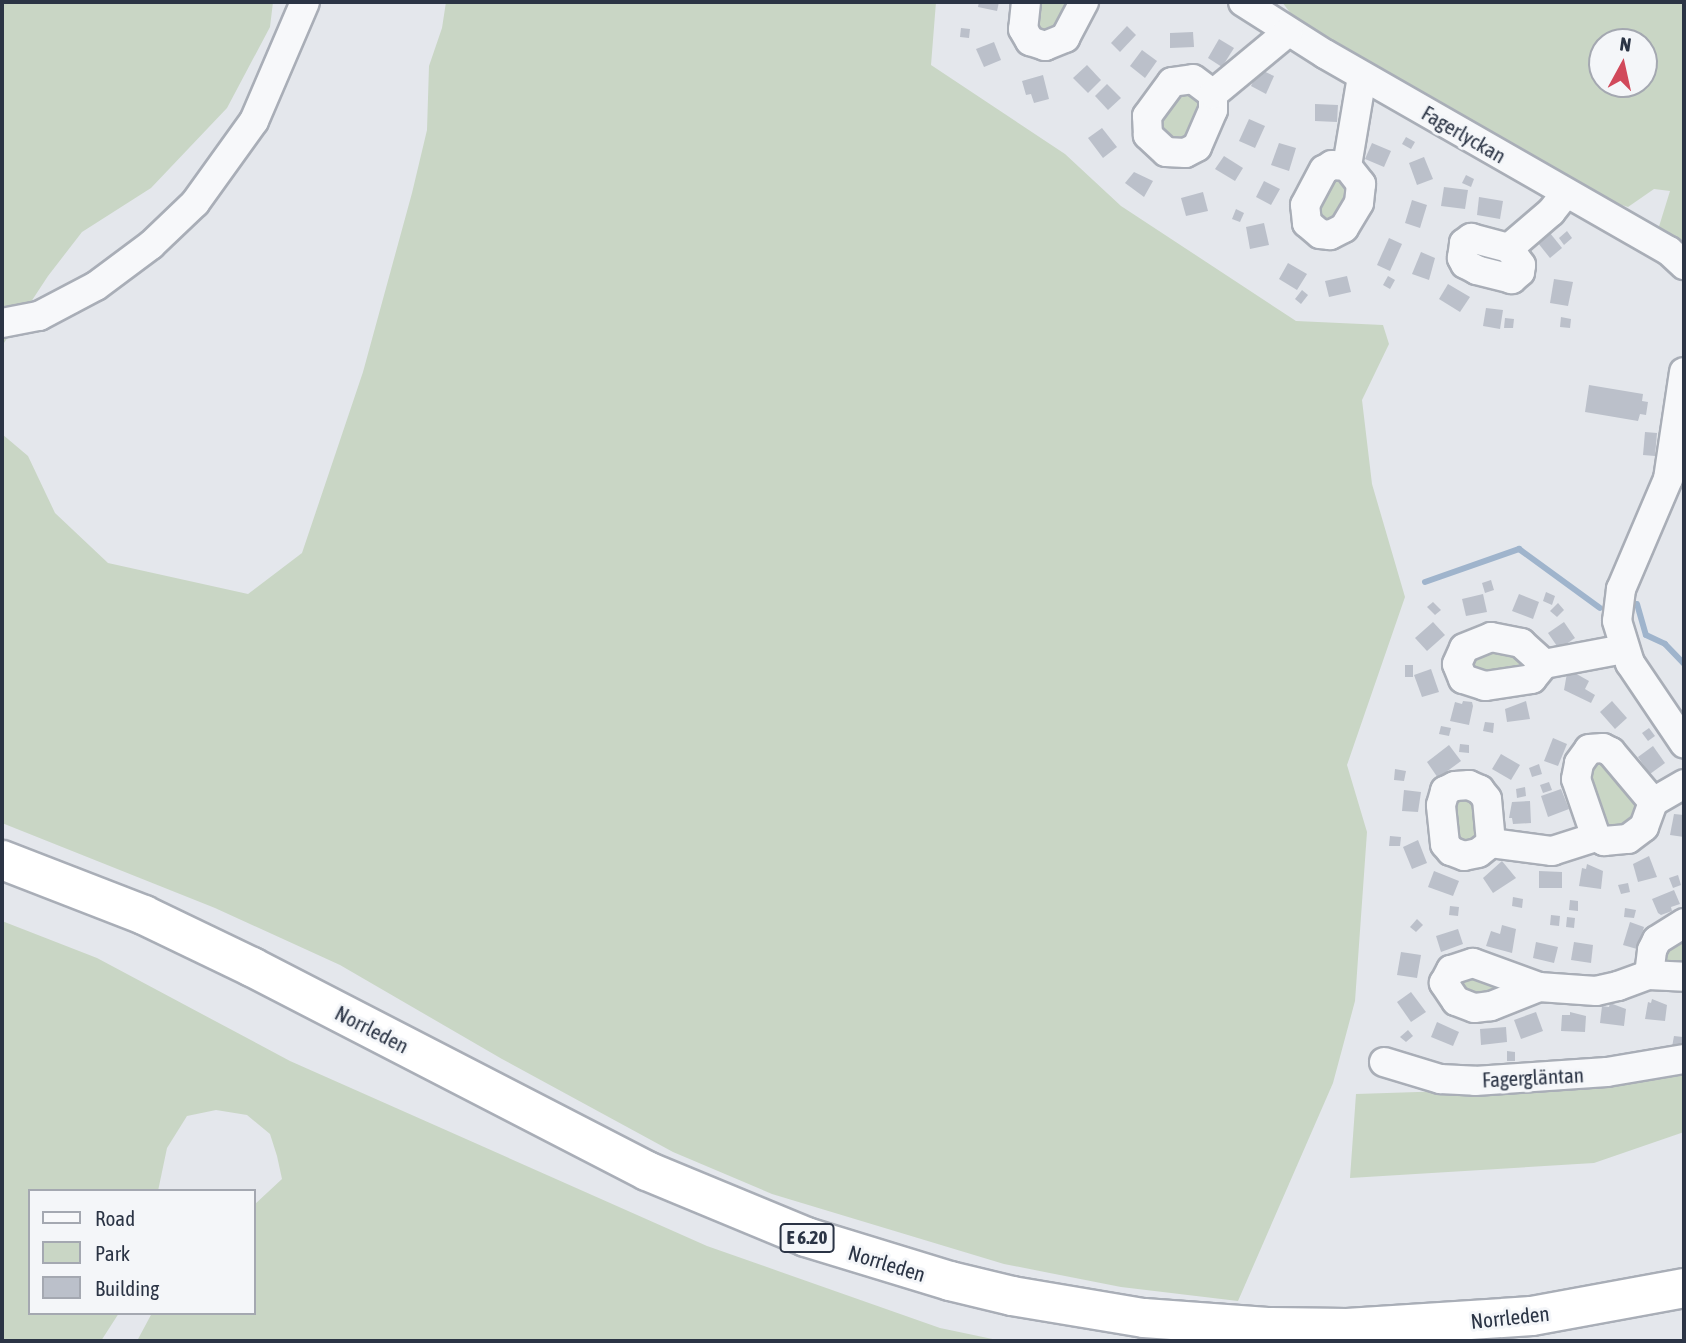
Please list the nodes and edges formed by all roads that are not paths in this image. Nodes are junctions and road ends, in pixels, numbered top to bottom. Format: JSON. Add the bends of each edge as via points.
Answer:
{"nodes":[{"id":1,"x":305,"y":2,"type":"edge"},
{"id":2,"x":1026,"y":2,"type":"edge"},
{"id":3,"x":1084,"y":2,"type":"edge"},
{"id":4,"x":1244,"y":2,"type":"edge"},
{"id":5,"x":1289,"y":33,"type":"junction"},
{"id":6,"x":1362,"y":76,"type":"junction"},
{"id":7,"x":1213,"y":94,"type":"dead end"},
{"id":8,"x":1346,"y":166,"type":"dead end"},
{"id":9,"x":1566,"y":193,"type":"junction"},
{"id":10,"x":1509,"y":248,"type":"dead end"},
{"id":11,"x":1684,"y":265,"type":"edge"},
{"id":12,"x":2,"y":323,"type":"edge"},
{"id":13,"x":1684,"y":372,"type":"edge"},
{"id":14,"x":1624,"y":649,"type":"junction"},
{"id":15,"x":1544,"y":664,"type":"dead end"},
{"id":16,"x":1684,"y":743,"type":"edge"},
{"id":17,"x":1684,"y":784,"type":"edge"},
{"id":18,"x":1653,"y":802,"type":"junction"},
{"id":19,"x":1596,"y":837,"type":"junction"},
{"id":20,"x":1491,"y":843,"type":"dead end"},
{"id":21,"x":2,"y":860,"type":"edge"},
{"id":22,"x":1684,"y":923,"type":"edge"},
{"id":23,"x":1648,"y":975,"type":"junction"},
{"id":24,"x":1684,"y":977,"type":"edge"},
{"id":25,"x":1539,"y":987,"type":"dead end"},
{"id":26,"x":1684,"y":1059,"type":"edge"},
{"id":27,"x":1384,"y":1062,"type":"dead end"},
{"id":28,"x":1684,"y":1288,"type":"edge"}],
"edges":[{"from":1,"to":12,"type":"street","via":[[254,121],[195,203],[143,252],[96,286],[39,316]]},
{"from":2,"to":3,"type":"street","via":[[1023,29],[1030,41],[1045,46],[1065,38]]},
{"from":4,"to":5,"type":"street","name":"Fagerlyckan"},
{"from":5,"to":6,"type":"street","name":"Fagerlyckan"},
{"from":5,"to":7,"type":"street"},
{"from":6,"to":8,"type":"street"},
{"from":6,"to":9,"type":"street","name":"Fagerlyckan"},
{"from":9,"to":10,"type":"street"},
{"from":9,"to":11,"type":"street","name":"Fagerlyckan","via":[[1669,251]]},
{"from":13,"to":14,"type":"street","via":[[1668,479],[1618,601]]},
{"from":14,"to":15,"type":"street"},
{"from":14,"to":16,"type":"street"},
{"from":17,"to":18,"type":"street"},
{"from":18,"to":19,"type":"street","via":[[1644,827],[1628,839]]},
{"from":18,"to":19,"type":"street","via":[[1611,752],[1603,747],[1588,749],[1576,779]]},
{"from":19,"to":20,"type":"street","via":[[1552,852]]},
{"from":21,"to":28,"type":"highway","name":"Norrleden","number":"E 6.20","via":[[144,915],[694,1192],[806,1237],[950,1281],[1144,1318],[1347,1328],[1532,1317]]},
{"from":22,"to":23,"type":"street","via":[[1657,940]]},
{"from":23,"to":24,"type":"street"},
{"from":23,"to":25,"type":"street","via":[[1596,991]]},
{"from":26,"to":27,"type":"street","name":"Fagergläntan","via":[[1607,1072],[1475,1081],[1440,1079]]}]}
